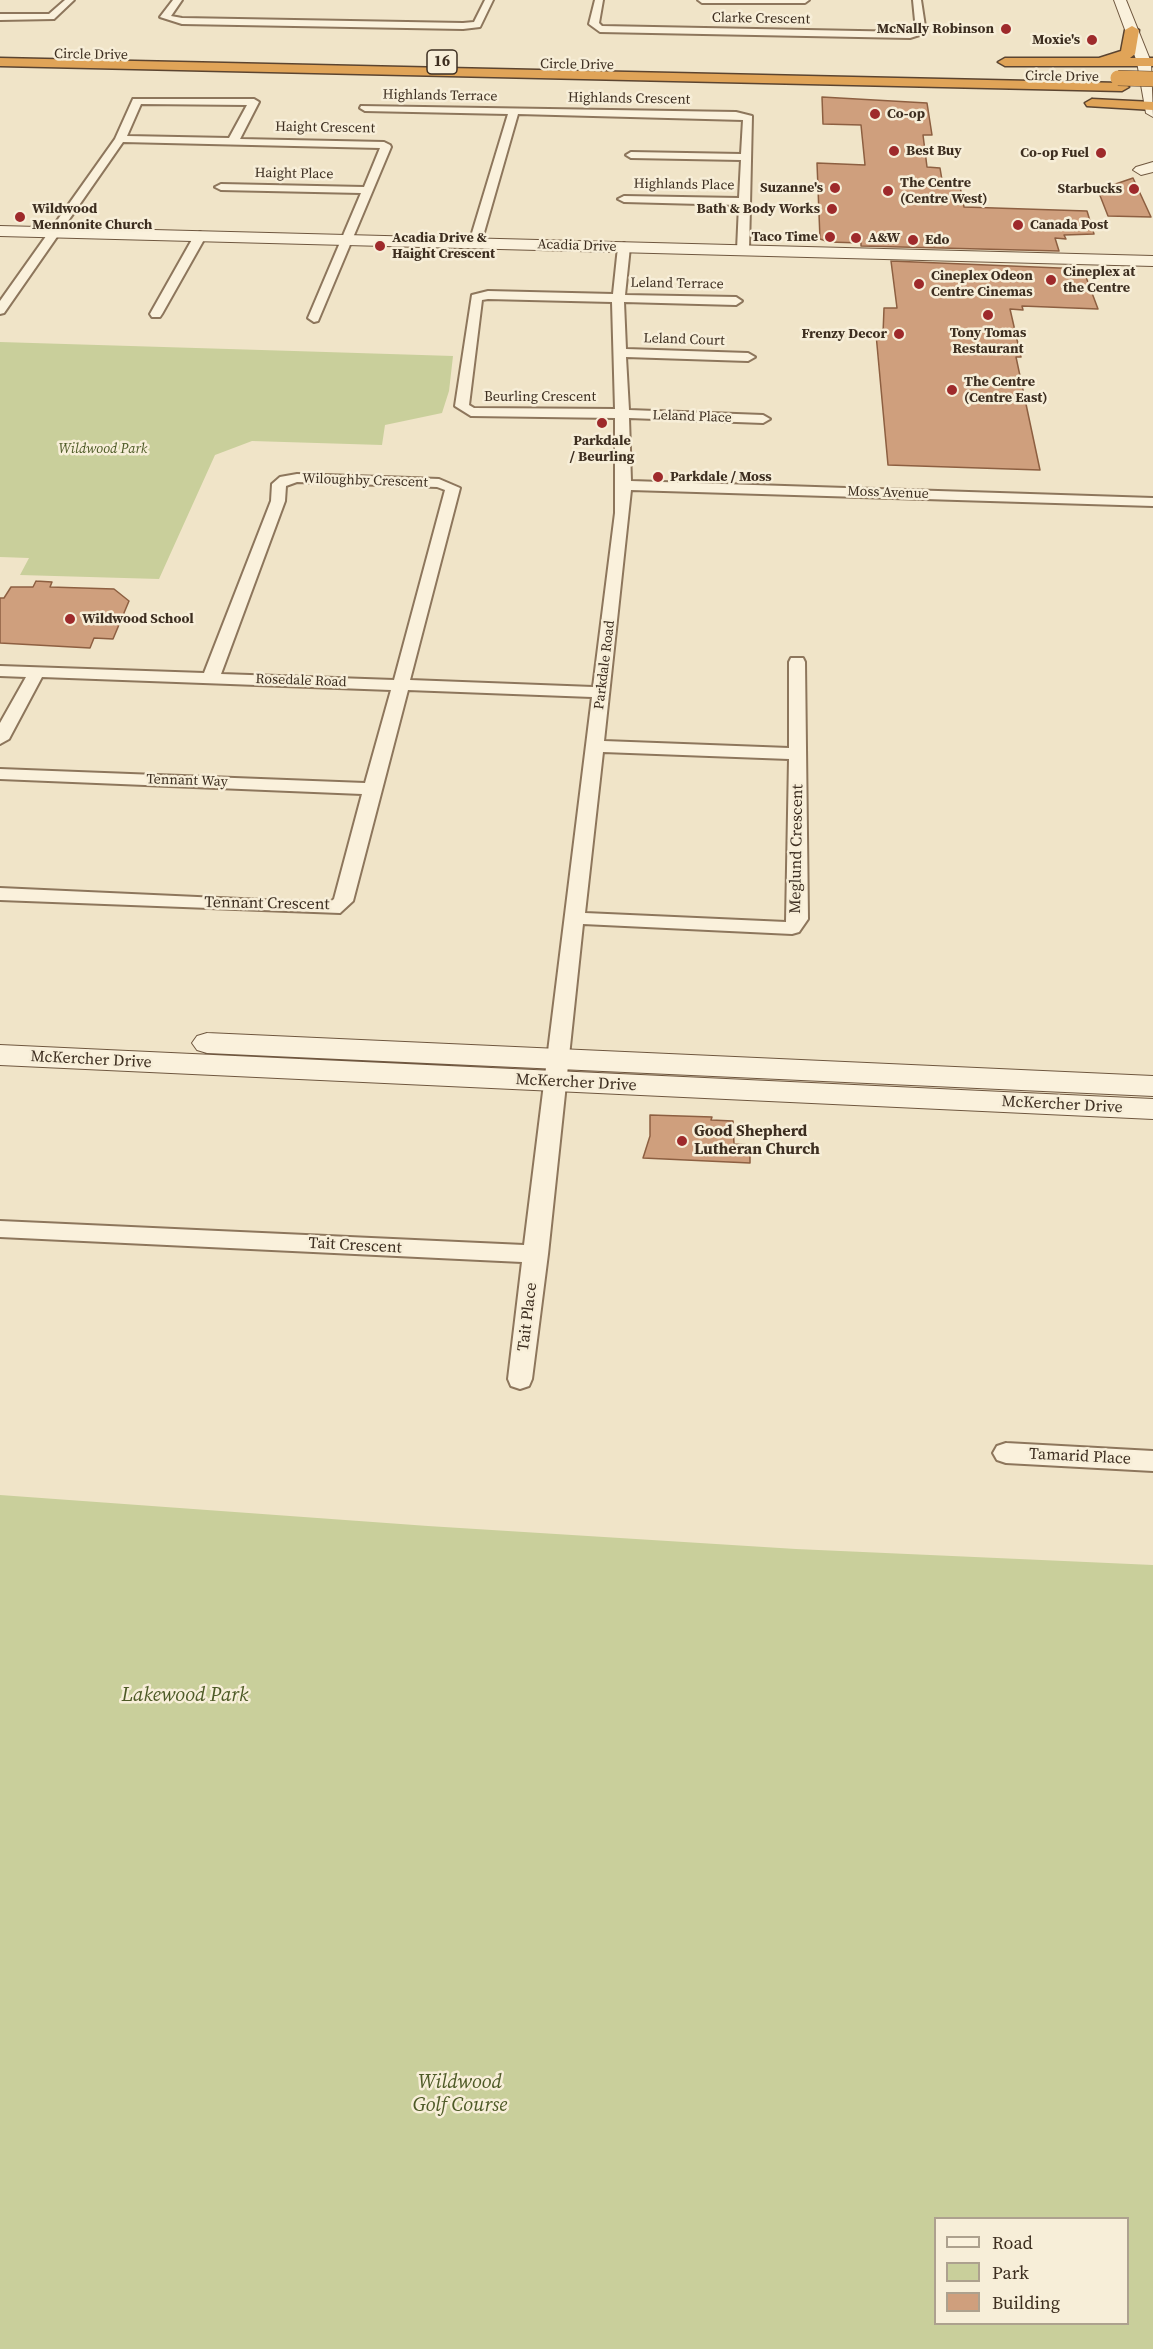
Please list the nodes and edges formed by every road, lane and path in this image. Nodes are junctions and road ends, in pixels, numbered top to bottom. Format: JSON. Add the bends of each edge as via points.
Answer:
{"nodes":[{"id":1,"x":70,"y":0,"type":"edge"},
{"id":2,"x":178,"y":0,"type":"edge"},
{"id":3,"x":489,"y":0,"type":"edge"},
{"id":4,"x":599,"y":0,"type":"edge"},
{"id":5,"x":702,"y":0,"type":"edge"},
{"id":6,"x":805,"y":0,"type":"edge"},
{"id":7,"x":917,"y":0,"type":"edge"},
{"id":8,"x":1122,"y":3,"type":"edge"},
{"id":9,"x":0,"y":17,"type":"edge"},
{"id":10,"x":1132,"y":30,"type":"junction"},
{"id":11,"x":1150,"y":37,"type":"dead end"},
{"id":12,"x":47,"y":48,"type":"dead end"},
{"id":13,"x":0,"y":54,"type":"edge"},
{"id":14,"x":175,"y":56,"type":"junction"},
{"id":15,"x":1103,"y":61,"type":"junction"},
{"id":16,"x":0,"y":62,"type":"edge"},
{"id":17,"x":1148,"y":62,"type":"edge"},
{"id":18,"x":988,"y":63,"type":"dead end"},
{"id":19,"x":853,"y":66,"type":"dead end"},
{"id":20,"x":0,"y":68,"type":"edge"},
{"id":21,"x":262,"y":68,"type":"junction"},
{"id":22,"x":709,"y":68,"type":"junction"},
{"id":23,"x":601,"y":75,"type":"junction"},
{"id":24,"x":1153,"y":79,"type":"edge"},
{"id":25,"x":1120,"y":82,"type":"junction"},
{"id":26,"x":1153,"y":87,"type":"edge"},
{"id":27,"x":1059,"y":101,"type":"dead end"},
{"id":28,"x":365,"y":108,"type":"dead end"},
{"id":29,"x":1152,"y":108,"type":"edge"},
{"id":30,"x":514,"y":111,"type":"junction"},
{"id":31,"x":1153,"y":122,"type":"edge"},
{"id":32,"x":120,"y":139,"type":"junction"},
{"id":33,"x":233,"y":141,"type":"junction"},
{"id":34,"x":631,"y":154,"type":"dead end"},
{"id":35,"x":746,"y":157,"type":"junction"},
{"id":36,"x":221,"y":187,"type":"dead end"},
{"id":37,"x":366,"y":190,"type":"junction"},
{"id":38,"x":624,"y":199,"type":"dead end"},
{"id":39,"x":744,"y":202,"type":"junction"},
{"id":40,"x":0,"y":231,"type":"edge"},
{"id":41,"x":55,"y":232,"type":"junction"},
{"id":42,"x":200,"y":236,"type":"junction"},
{"id":43,"x":346,"y":240,"type":"junction"},
{"id":44,"x":475,"y":243,"type":"junction"},
{"id":45,"x":624,"y":248,"type":"junction"},
{"id":46,"x":742,"y":250,"type":"junction"},
{"id":47,"x":1153,"y":261,"type":"edge"},
{"id":48,"x":618,"y":298,"type":"junction"},
{"id":49,"x":736,"y":301,"type":"dead end"},
{"id":50,"x":0,"y":310,"type":"edge"},
{"id":51,"x":156,"y":314,"type":"dead end"},
{"id":52,"x":314,"y":318,"type":"dead end"},
{"id":53,"x":619,"y":353,"type":"junction"},
{"id":54,"x":748,"y":357,"type":"dead end"},
{"id":55,"x":621,"y":414,"type":"junction"},
{"id":56,"x":763,"y":419,"type":"dead end"},
{"id":57,"x":623,"y":485,"type":"junction"},
{"id":58,"x":1153,"y":502,"type":"edge"},
{"id":59,"x":797,"y":662,"type":"dead end"},
{"id":60,"x":0,"y":670,"type":"edge"},
{"id":61,"x":37,"y":672,"type":"junction"},
{"id":62,"x":211,"y":677,"type":"junction"},
{"id":63,"x":402,"y":684,"type":"junction"},
{"id":64,"x":602,"y":692,"type":"junction"},
{"id":65,"x":0,"y":738,"type":"edge"},
{"id":66,"x":595,"y":746,"type":"junction"},
{"id":67,"x":798,"y":754,"type":"junction"},
{"id":68,"x":0,"y":774,"type":"edge"},
{"id":69,"x":374,"y":789,"type":"junction"},
{"id":70,"x":0,"y":894,"type":"edge"},
{"id":71,"x":574,"y":918,"type":"junction"},
{"id":72,"x":0,"y":1034,"type":"edge"},
{"id":73,"x":0,"y":1055,"type":"edge"},
{"id":74,"x":556,"y":1070,"type":"junction"},
{"id":75,"x":1153,"y":1086,"type":"edge"},
{"id":76,"x":1153,"y":1109,"type":"edge"},
{"id":77,"x":0,"y":1228,"type":"edge"},
{"id":78,"x":536,"y":1254,"type":"junction"},
{"id":79,"x":520,"y":1378,"type":"dead end"},
{"id":80,"x":1006,"y":1453,"type":"dead end"},
{"id":81,"x":1153,"y":1461,"type":"edge"}],
"edges":[{"from":1,"to":9,"type":"street","via":[[51,17]]},
{"from":2,"to":3,"type":"street","via":[[165,17],[182,21],[463,26],[477,26]]},
{"from":4,"to":7,"type":"street","name":"Clarke Crescent","via":[[594,24],[600,29],[910,35],[921,33]]},
{"from":5,"to":6,"type":"street"},
{"from":8,"to":10,"type":"main road"},
{"from":8,"to":11,"type":"main road","via":[[1141,32]]},
{"from":10,"to":15,"type":"highway","via":[[1128,54]]},
{"from":10,"to":17,"type":"main road"},
{"from":12,"to":14,"type":"highway"},
{"from":13,"to":14,"type":"highway","name":"Circle Drive","number":"16"},
{"from":14,"to":22,"type":"highway","name":"Circle Drive","number":"16"},
{"from":15,"to":17,"type":"highway"},
{"from":15,"to":18,"type":"highway"},
{"from":16,"to":21,"type":"highway","name":"Circle Drive","number":"16"},
{"from":17,"to":29,"type":"main road"},
{"from":19,"to":22,"type":"highway"},
{"from":20,"to":21,"type":"highway"},
{"from":21,"to":23,"type":"highway","name":"Circle Drive","number":"16"},
{"from":22,"to":25,"type":"highway","name":"Circle Drive","number":"16"},
{"from":23,"to":25,"type":"highway","name":"Circle Drive","number":"16"},
{"from":23,"to":27,"type":"highway"},
{"from":24,"to":25,"type":"highway","name":"Circle Drive","number":"16","bridge":true},
{"from":25,"to":26,"type":"highway","name":"Circle Drive","number":"16"},
{"from":28,"to":30,"type":"street","name":"Highlands Terrace"},
{"from":29,"to":31,"type":"highway","via":[[1087,103],[1145,113]]},
{"from":30,"to":35,"type":"street","name":"Highlands Crescent","via":[[748,118]]},
{"from":30,"to":44,"type":"street"},
{"from":32,"to":33,"type":"street","name":"Haight Crescent"},
{"from":32,"to":33,"type":"street","via":[[137,100],[254,102]]},
{"from":32,"to":41,"type":"street"},
{"from":33,"to":37,"type":"street","name":"Haight Crescent","via":[[384,145]]},
{"from":34,"to":35,"type":"street"},
{"from":35,"to":39,"type":"street","name":"Highlands Crescent"},
{"from":36,"to":37,"type":"street","name":"Haight Place"},
{"from":37,"to":43,"type":"street","name":"Haight Crescent"},
{"from":38,"to":39,"type":"street","name":"Highlands Place"},
{"from":39,"to":46,"type":"street","name":"Highlands Crescent"},
{"from":40,"to":41,"type":"main road","name":"Acadia Drive"},
{"from":41,"to":42,"type":"main road","name":"Acadia Drive"},
{"from":41,"to":50,"type":"street"},
{"from":42,"to":43,"type":"main road","name":"Acadia Drive"},
{"from":42,"to":51,"type":"street"},
{"from":43,"to":44,"type":"main road","name":"Acadia Drive"},
{"from":43,"to":52,"type":"street","name":"Haight Crescent"},
{"from":44,"to":45,"type":"main road","name":"Acadia Drive"},
{"from":45,"to":46,"type":"main road","name":"Acadia Drive"},
{"from":45,"to":48,"type":"street","name":"Parkdale Road"},
{"from":46,"to":47,"type":"main road","name":"Acadia Drive"},
{"from":48,"to":49,"type":"street","name":"Leland Terrace"},
{"from":48,"to":53,"type":"street","name":"Parkdale Road"},
{"from":48,"to":55,"type":"street","name":"Beurling Crescent","via":[[476,298],[462,406],[480,412]]},
{"from":53,"to":54,"type":"street","name":"Leland Court"},
{"from":53,"to":55,"type":"street","name":"Parkdale Road"},
{"from":55,"to":56,"type":"street","name":"Leland Place"},
{"from":55,"to":57,"type":"street","name":"Parkdale Road"},
{"from":57,"to":58,"type":"street","name":"Moss Avenue"},
{"from":57,"to":64,"type":"street","name":"Parkdale Road"},
{"from":59,"to":67,"type":"street"},
{"from":60,"to":61,"type":"street","name":"Rosedale Road"},
{"from":61,"to":62,"type":"street","name":"Rosedale Road"},
{"from":61,"to":65,"type":"street"},
{"from":62,"to":63,"type":"street","name":"Rosedale Road"},
{"from":62,"to":63,"type":"street","name":"Wiloughby Crescent","via":[[278,501],[279,484],[297,478],[446,484],[454,491]]},
{"from":63,"to":64,"type":"street","name":"Rosedale Road"},
{"from":63,"to":69,"type":"street","name":"Tennant Crescent"},
{"from":64,"to":66,"type":"street","name":"Parkdale Road"},
{"from":66,"to":67,"type":"street"},
{"from":66,"to":71,"type":"street","name":"Parkdale Road"},
{"from":67,"to":71,"type":"street","name":"Meglund Crescent","via":[[798,919],[792,928]]},
{"from":68,"to":69,"type":"street","name":"Tennant Way"},
{"from":69,"to":70,"type":"street","name":"Tennant Crescent","via":[[343,902],[333,909]]},
{"from":71,"to":74,"type":"street","name":"Parkdale Road"},
{"from":72,"to":74,"type":"main road","name":"McKercher Drive"},
{"from":73,"to":74,"type":"main road","name":"McKercher Drive"},
{"from":74,"to":75,"type":"main road","name":"McKercher Drive"},
{"from":74,"to":76,"type":"main road","name":"McKercher Drive"},
{"from":74,"to":78,"type":"street"},
{"from":77,"to":78,"type":"street","name":"Tait Crescent"},
{"from":78,"to":79,"type":"street","name":"Tait Place"},
{"from":80,"to":81,"type":"street","name":"Tamarid Place"}]}
